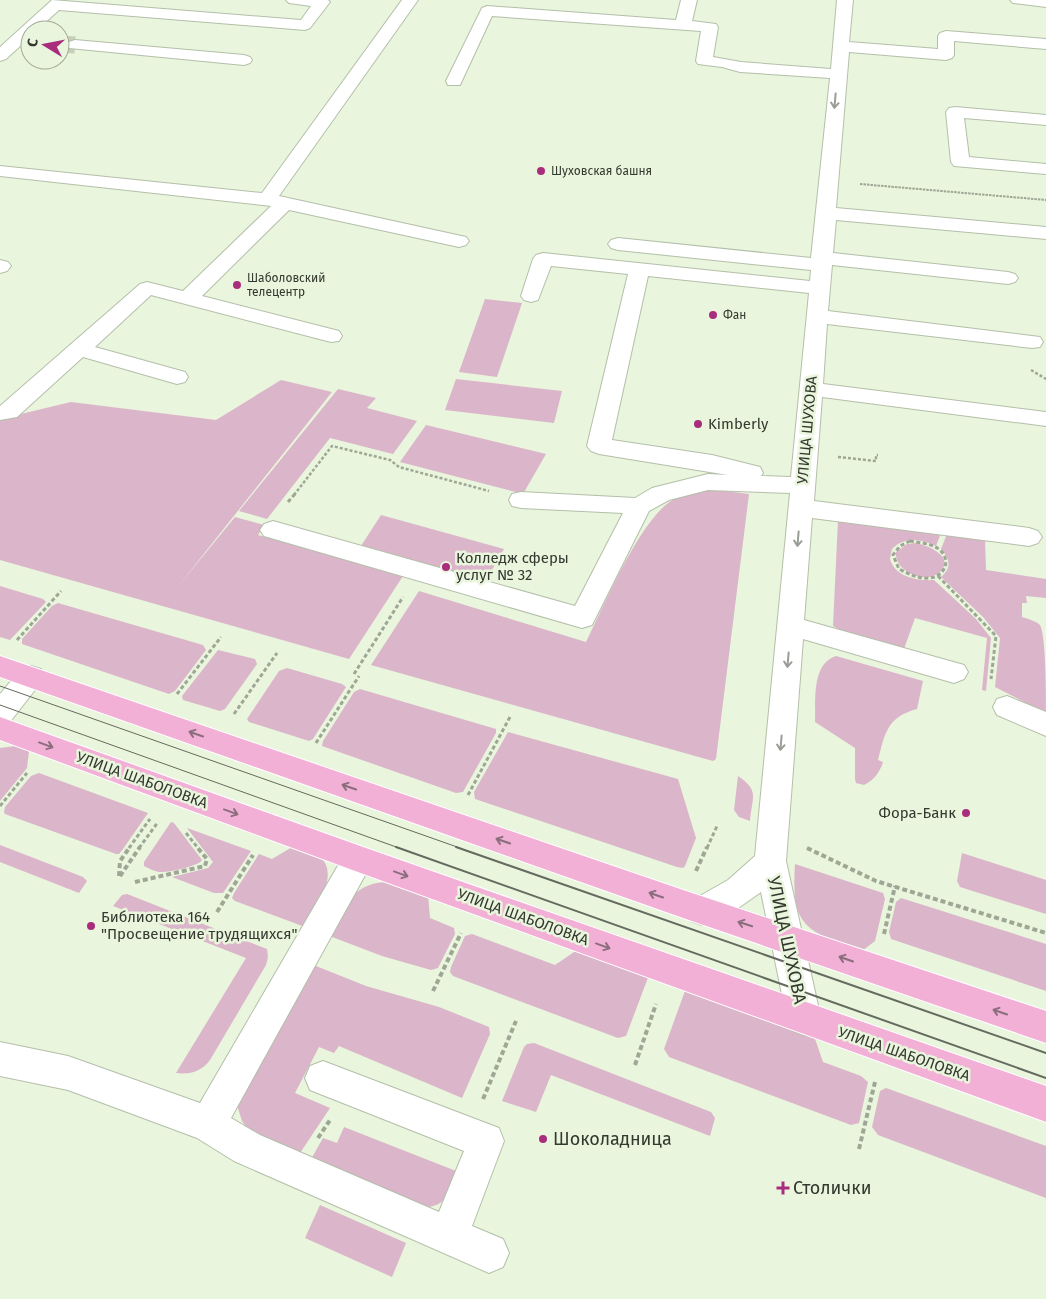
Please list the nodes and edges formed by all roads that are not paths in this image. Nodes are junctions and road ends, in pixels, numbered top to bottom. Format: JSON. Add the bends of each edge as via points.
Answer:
{"nodes":[{"id":1,"x":141,"y":0,"type":"edge"},
{"id":2,"x":294,"y":0,"type":"edge"},
{"id":3,"x":410,"y":0,"type":"edge"},
{"id":4,"x":689,"y":0,"type":"edge"},
{"id":5,"x":845,"y":0,"type":"edge"},
{"id":6,"x":1018,"y":0,"type":"edge"},
{"id":7,"x":1046,"y":2,"type":"edge"},
{"id":8,"x":58,"y":3,"type":"edge"},
{"id":9,"x":131,"y":12,"type":"junction"},
{"id":10,"x":43,"y":20,"type":"edge"},
{"id":11,"x":683,"y":25,"type":"junction"},
{"id":12,"x":20,"y":44,"type":"edge"},
{"id":13,"x":1046,"y":44,"type":"edge"},
{"id":14,"x":75,"y":45,"type":"tunnel mouth"},
{"id":15,"x":840,"y":46,"type":"junction"},
{"id":16,"x":0,"y":56,"type":"edge"},
{"id":17,"x":244,"y":60,"type":"dead end"},
{"id":18,"x":837,"y":74,"type":"junction"},
{"id":19,"x":454,"y":81,"type":"dead end"},
{"id":20,"x":1046,"y":120,"type":"edge"},
{"id":21,"x":1046,"y":169,"type":"edge"},
{"id":22,"x":0,"y":171,"type":"edge"},
{"id":23,"x":276,"y":201,"type":"junction"},
{"id":24,"x":826,"y":213,"type":"junction"},
{"id":25,"x":1046,"y":233,"type":"edge"},
{"id":26,"x":460,"y":241,"type":"dead end"},
{"id":27,"x":618,"y":244,"type":"dead end"},
{"id":28,"x":821,"y":262,"type":"junction"},
{"id":29,"x":640,"y":269,"type":"junction"},
{"id":30,"x":1008,"y":278,"type":"dead end"},
{"id":31,"x":819,"y":288,"type":"junction"},
{"id":32,"x":531,"y":296,"type":"dead end"},
{"id":33,"x":187,"y":299,"type":"junction"},
{"id":34,"x":816,"y":316,"type":"junction"},
{"id":35,"x":330,"y":336,"type":"dead end"},
{"id":36,"x":1032,"y":342,"type":"dead end"},
{"id":37,"x":79,"y":349,"type":"junction"},
{"id":38,"x":177,"y":376,"type":"dead end"},
{"id":39,"x":810,"y":389,"type":"junction"},
{"id":40,"x":0,"y":413,"type":"edge"},
{"id":41,"x":1046,"y":419,"type":"edge"},
{"id":42,"x":802,"y":497,"type":"junction"},
{"id":43,"x":521,"y":500,"type":"road end"},
{"id":44,"x":639,"y":506,"type":"junction"},
{"id":45,"x":273,"y":530,"type":"road end"},
{"id":46,"x":1029,"y":538,"type":"dead end"},
{"id":47,"x":791,"y":626,"type":"junction"},
{"id":48,"x":7,"y":655,"type":"edge"},
{"id":49,"x":954,"y":672,"type":"dead end"},
{"id":50,"x":31,"y":677,"type":"junction"},
{"id":51,"x":1007,"y":708,"type":"dead end"},
{"id":52,"x":0,"y":714,"type":"edge"},
{"id":53,"x":1046,"y":725,"type":"edge"},
{"id":54,"x":0,"y":728,"type":"edge"},
{"id":55,"x":358,"y":859,"type":"junction"},
{"id":56,"x":770,"y":860,"type":"junction"},
{"id":57,"x":702,"y":911,"type":"junction"},
{"id":58,"x":786,"y":938,"type":"junction"},
{"id":59,"x":804,"y":1019,"type":"junction"},
{"id":60,"x":1046,"y":1027,"type":"edge"},
{"id":61,"x":0,"y":1058,"type":"edge"},
{"id":62,"x":337,"y":1083,"type":"road end"},
{"id":63,"x":1046,"y":1104,"type":"edge"},
{"id":64,"x":208,"y":1124,"type":"junction"},
{"id":65,"x":449,"y":1235,"type":"junction"},
{"id":66,"x":489,"y":1253,"type":"dead end"}],
"edges":[{"from":1,"to":9,"type":"street"},
{"from":2,"to":9,"type":"street","via":[[322,2],[305,25]]},
{"from":3,"to":23,"type":"street"},
{"from":4,"to":11,"type":"street"},
{"from":5,"to":15,"type":"street","name":"УЛИЦА ШУХОВА"},
{"from":6,"to":7,"type":"street"},
{"from":8,"to":9,"type":"street"},
{"from":8,"to":10,"type":"street"},
{"from":11,"to":18,"type":"street","via":[[710,27],[704,61]]},
{"from":11,"to":19,"type":"street","via":[[487,11]]},
{"from":12,"to":16,"type":"street"},
{"from":13,"to":15,"type":"street","via":[[946,36],[946,55]]},
{"from":14,"to":17,"type":"street"},
{"from":15,"to":18,"type":"street","name":"УЛИЦА ШУХОВА"},
{"from":18,"to":24,"type":"street","name":"УЛИЦА ШУХОВА","one_way":true},
{"from":20,"to":21,"type":"street","via":[[956,112],[960,162]]},
{"from":22,"to":23,"type":"street"},
{"from":23,"to":26,"type":"street"},
{"from":23,"to":33,"type":"street"},
{"from":24,"to":25,"type":"street"},
{"from":24,"to":28,"type":"street","name":"УЛИЦА ШУХОВА"},
{"from":27,"to":28,"type":"street","via":[[748,252]]},
{"from":28,"to":30,"type":"street"},
{"from":28,"to":31,"type":"street","name":"УЛИЦА ШУХОВА"},
{"from":29,"to":31,"type":"street"},
{"from":29,"to":32,"type":"street","via":[[543,259]]},
{"from":29,"to":42,"type":"street","via":[[599,446],[712,463]]},
{"from":31,"to":34,"type":"street","name":"УЛИЦА ШУХОВА"},
{"from":33,"to":35,"type":"street"},
{"from":33,"to":37,"type":"street","via":[[147,288]]},
{"from":34,"to":36,"type":"street"},
{"from":34,"to":39,"type":"street","name":"УЛИЦА ШУХОВА"},
{"from":37,"to":38,"type":"street"},
{"from":37,"to":40,"type":"street","via":[[9,412]]},
{"from":39,"to":41,"type":"street"},
{"from":39,"to":42,"type":"street","name":"УЛИЦА ШУХОВА"},
{"from":42,"to":44,"type":"street","via":[[708,482],[661,494]]},
{"from":42,"to":46,"type":"street"},
{"from":42,"to":47,"type":"street","name":"УЛИЦА ШУХОВА","one_way":true},
{"from":43,"to":44,"type":"street"},
{"from":44,"to":45,"type":"street","via":[[582,618]]},
{"from":47,"to":49,"type":"street"},
{"from":47,"to":56,"type":"street","name":"УЛИЦА ШУХОВА","one_way":true},
{"from":48,"to":50,"type":"main road"},
{"from":50,"to":52,"type":"street"},
{"from":57,"to":50,"type":"main road","one_way":true},
{"from":51,"to":53,"type":"street"},
{"from":54,"to":55,"type":"main road","name":"УЛИЦА ШАБОЛОВКА","one_way":true},
{"from":55,"to":59,"type":"main road","name":"УЛИЦА ШАБОЛОВКА","one_way":true},
{"from":55,"to":64,"type":"street"},
{"from":56,"to":57,"type":"street","name":"УЛИЦА ШУХОВА","via":[[743,889]]},
{"from":56,"to":58,"type":"street","name":"УЛИЦА ШУХОВА"},
{"from":58,"to":57,"type":"main road","one_way":true},
{"from":58,"to":59,"type":"street","name":"УЛИЦА ШУХОВА"},
{"from":60,"to":58,"type":"main road","one_way":true},
{"from":59,"to":63,"type":"main road","name":"УЛИЦА ШАБОЛОВКА"},
{"from":61,"to":64,"type":"street","via":[[68,1073]]},
{"from":62,"to":65,"type":"street","via":[[486,1141]]},
{"from":64,"to":65,"type":"street","via":[[247,1148]]},
{"from":65,"to":66,"type":"street"}]}
